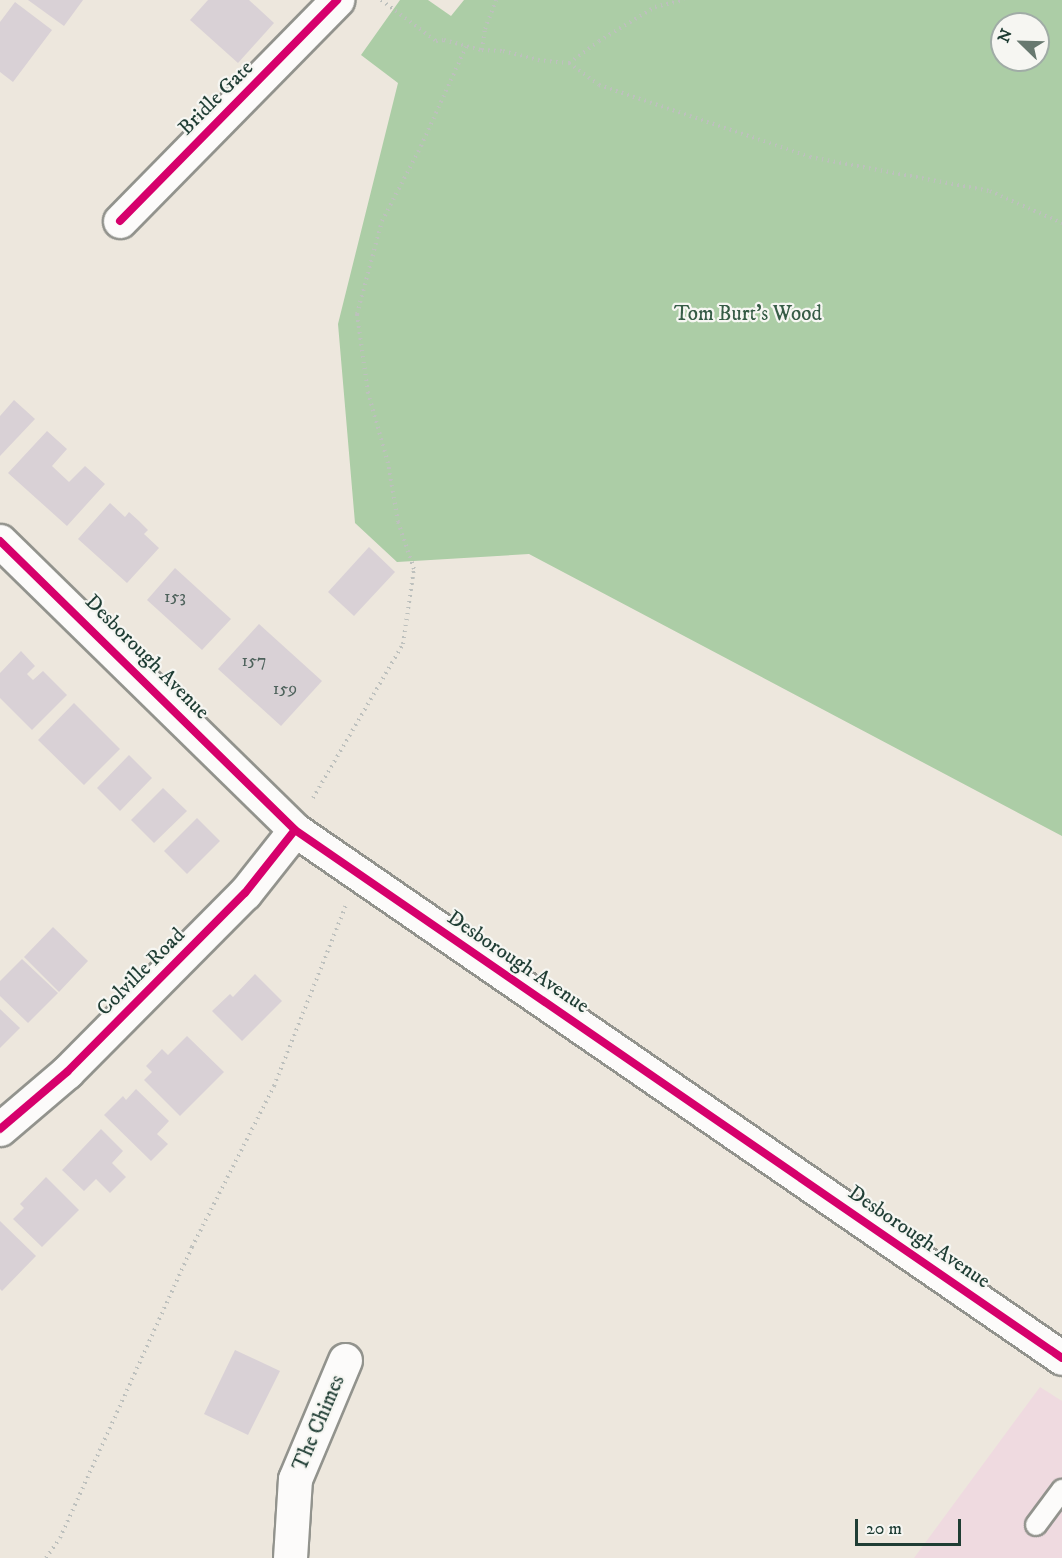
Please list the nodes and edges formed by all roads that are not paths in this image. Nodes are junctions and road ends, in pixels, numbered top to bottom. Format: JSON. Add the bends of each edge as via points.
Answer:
{"nodes":[{"id":1,"x":337,"y":0,"type":"edge"},
{"id":2,"x":120,"y":221,"type":"dead end"},
{"id":3,"x":0,"y":541,"type":"edge"},
{"id":4,"x":295,"y":830,"type":"junction"},
{"id":5,"x":0,"y":1129,"type":"edge"},
{"id":6,"x":1062,"y":1358,"type":"edge"},
{"id":7,"x":345,"y":1360,"type":"dead end"},
{"id":8,"x":1062,"y":1490,"type":"edge"},
{"id":9,"x":1036,"y":1525,"type":"dead end"},
{"id":10,"x":290,"y":1558,"type":"edge"}],
"edges":[{"from":1,"to":2,"type":"street","name":"Bridle Gate"},
{"from":3,"to":4,"type":"street","name":"Desborough Avenue"},
{"from":4,"to":5,"type":"street","name":"Colville Road","via":[[245,893],[67,1072]]},
{"from":4,"to":6,"type":"street","name":"Desborough Avenue"},
{"from":7,"to":10,"type":"street","name":"The Chimes","via":[[295,1479]]},
{"from":8,"to":9,"type":"lane"}]}
